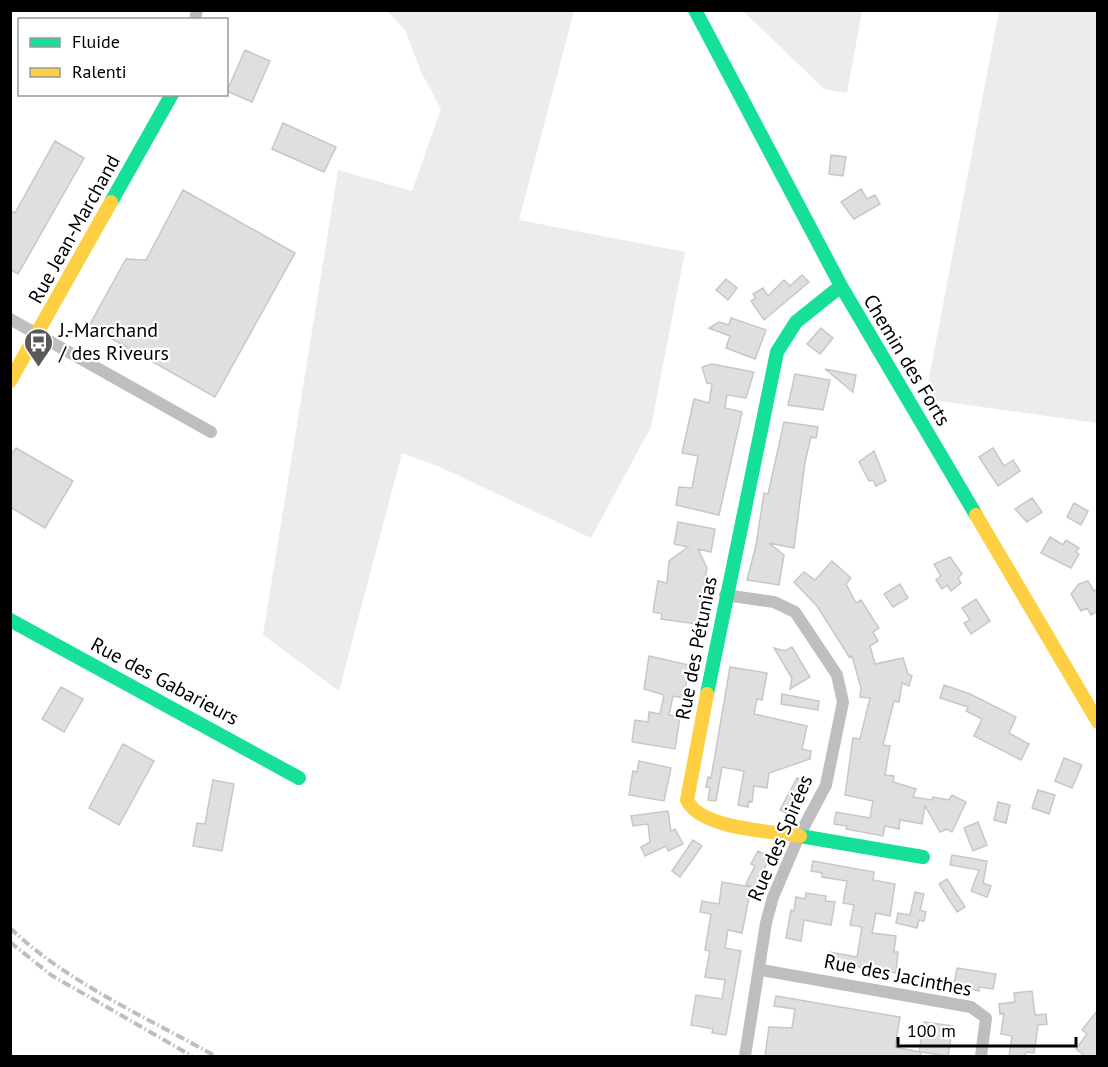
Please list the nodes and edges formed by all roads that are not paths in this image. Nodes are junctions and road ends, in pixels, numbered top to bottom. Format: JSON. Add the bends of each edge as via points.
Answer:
{"nodes":[{"id":1,"x":694,"y":10,"type":"edge"},
{"id":2,"x":171,"y":96,"type":"edge"},
{"id":3,"x":841,"y":286,"type":"junction"},
{"id":4,"x":10,"y":319,"type":"edge"},
{"id":5,"x":38,"y":334,"type":"junction"},
{"id":6,"x":10,"y":381,"type":"edge"},
{"id":7,"x":212,"y":432,"type":"dead end"},
{"id":8,"x":725,"y":595,"type":"junction"},
{"id":9,"x":10,"y":620,"type":"edge"},
{"id":10,"x":1098,"y":722,"type":"edge"},
{"id":11,"x":299,"y":778,"type":"dead end"},
{"id":12,"x":799,"y":836,"type":"junction"},
{"id":13,"x":923,"y":857,"type":"dead end"},
{"id":14,"x":761,"y":970,"type":"junction"},
{"id":15,"x":745,"y":1056,"type":"edge"},
{"id":16,"x":981,"y":1056,"type":"edge"}],
"edges":[{"from":1,"to":3,"type":"street","name":"Chemin des Forts"},
{"from":2,"to":5,"type":"street","name":"Rue Jean-Marchand"},
{"from":3,"to":8,"type":"street","name":"Rue des Pétunias","via":[[794,322],[777,352]]},
{"from":3,"to":10,"type":"street","name":"Chemin des Forts"},
{"from":4,"to":5,"type":"street"},
{"from":5,"to":6,"type":"street","name":"Rue Jean-Marchand"},
{"from":5,"to":7,"type":"street"},
{"from":8,"to":12,"type":"street","name":"Rue des Spirées","via":[[774,602],[795,612],[837,675],[842,689],[843,702],[826,785]]},
{"from":8,"to":12,"type":"street","name":"Rue des Pétunias","via":[[687,800],[691,809],[711,821]]},
{"from":9,"to":11,"type":"street","name":"Rue des Gabarieurs"},
{"from":12,"to":13,"type":"street","name":"Rue des Pétunias"},
{"from":12,"to":14,"type":"street","name":"Rue des Spirées","via":[[773,897]]},
{"from":14,"to":15,"type":"street","name":"Rue des Spirées"},
{"from":14,"to":16,"type":"street","name":"Rue des Jacinthes","via":[[971,1007],[986,1018]]}]}
